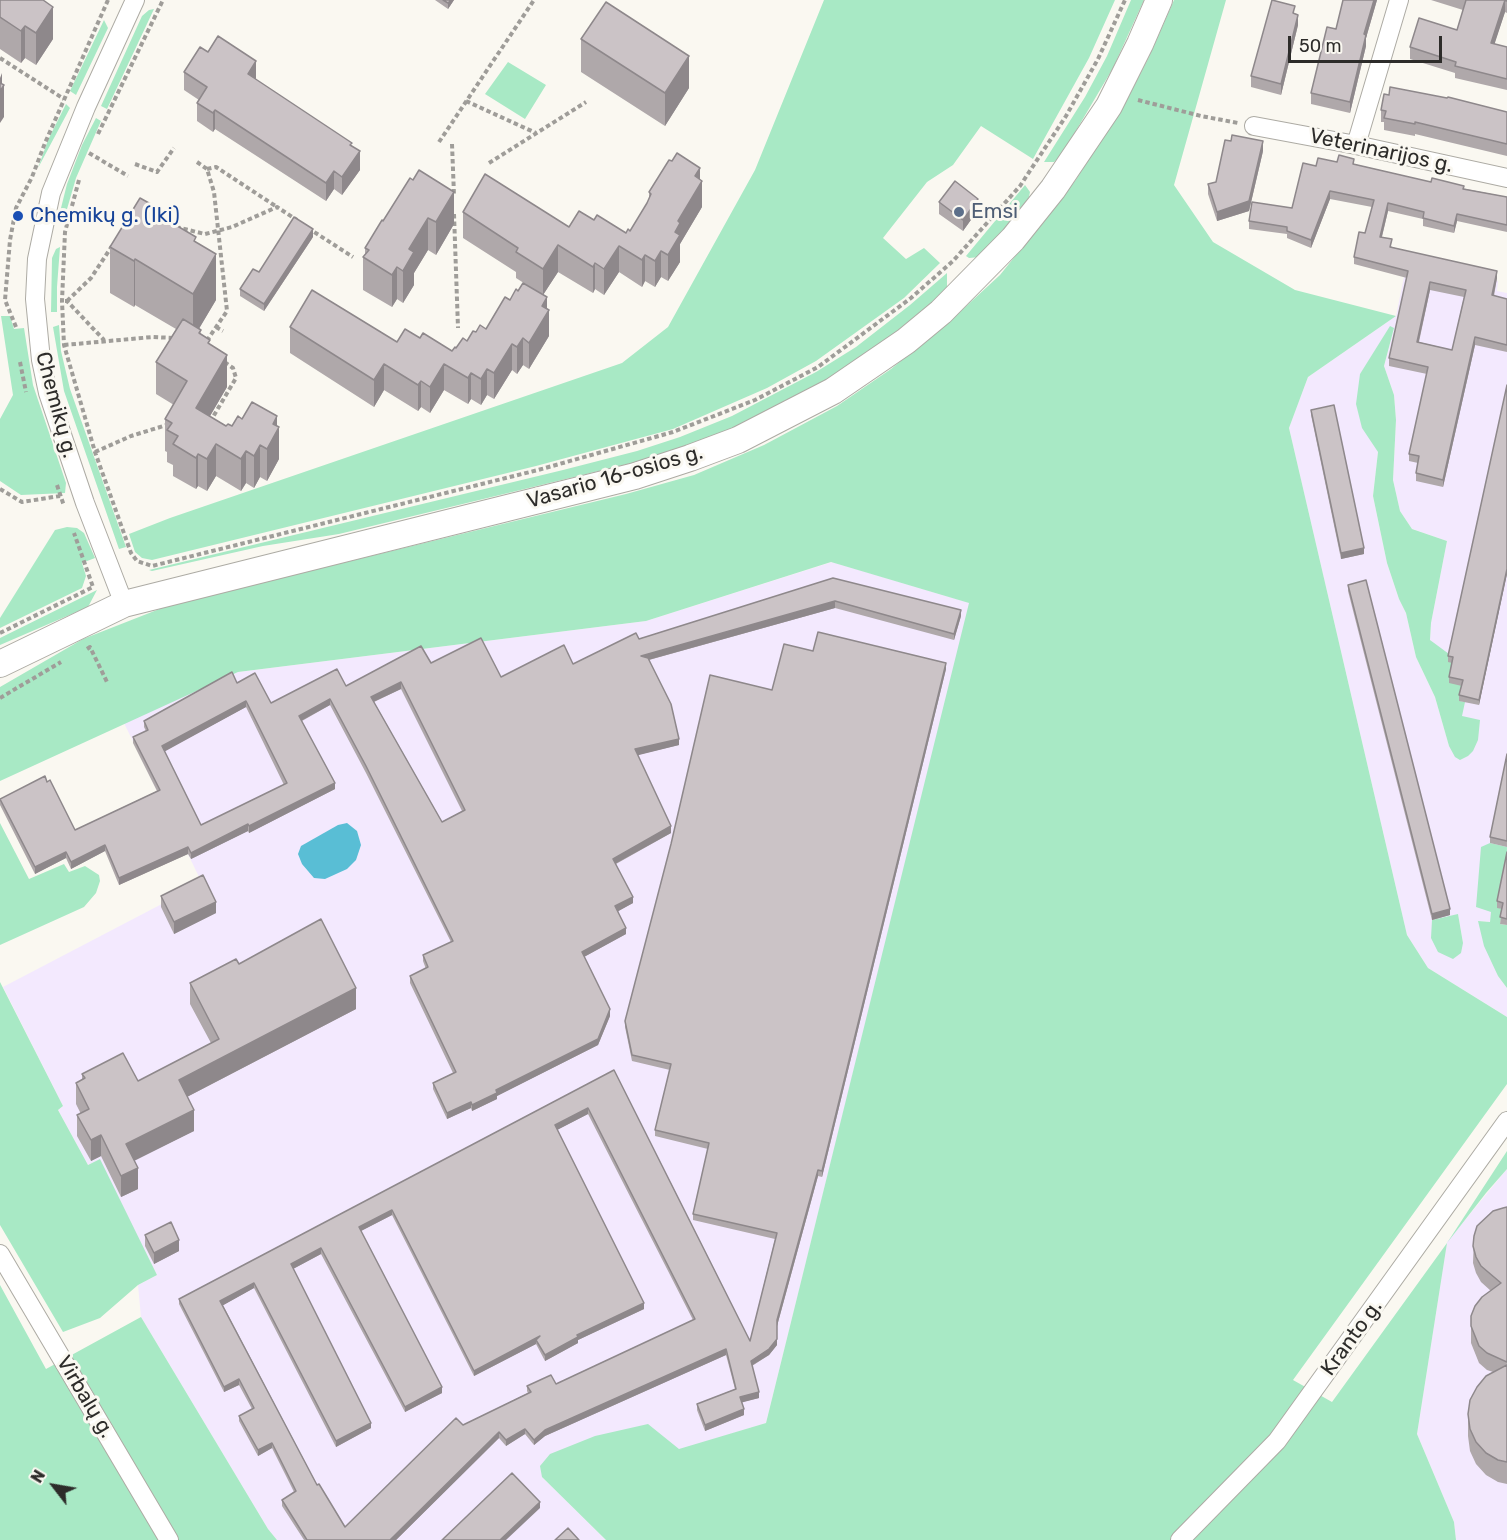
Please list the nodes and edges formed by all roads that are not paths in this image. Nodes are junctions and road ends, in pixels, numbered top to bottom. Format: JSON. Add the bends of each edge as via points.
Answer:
{"nodes":[{"id":1,"x":135,"y":0,"type":"edge"},
{"id":2,"x":1159,"y":0,"type":"edge"},
{"id":3,"x":1399,"y":0,"type":"edge"},
{"id":4,"x":1254,"y":126,"type":"road end"},
{"id":5,"x":1356,"y":146,"type":"junction"},
{"id":6,"x":1507,"y":178,"type":"edge"},
{"id":7,"x":124,"y":604,"type":"junction"},
{"id":8,"x":0,"y":664,"type":"edge"},
{"id":9,"x":1507,"y":1122,"type":"edge"},
{"id":10,"x":0,"y":1254,"type":"edge"},
{"id":11,"x":169,"y":1540,"type":"edge"},
{"id":12,"x":1180,"y":1540,"type":"edge"}],
"edges":[{"from":1,"to":7,"type":"street","name":"Chemikų g.","via":[[51,193],[39,249],[35,299],[48,393]]},
{"from":2,"to":7,"type":"main road","name":"Vasario 16-osios g.","via":[[1108,106],[1014,239],[972,283],[906,341],[833,391],[738,440],[635,476]]},
{"from":3,"to":5,"type":"street"},
{"from":4,"to":5,"type":"street","name":"Veterinarijos g."},
{"from":5,"to":6,"type":"street","name":"Veterinarijos g."},
{"from":7,"to":8,"type":"main road","name":"Vasario 16-osios g."},
{"from":9,"to":12,"type":"street","name":"Kranto g.","via":[[1277,1441]]},
{"from":10,"to":11,"type":"street","name":"Virbalų g."}]}
